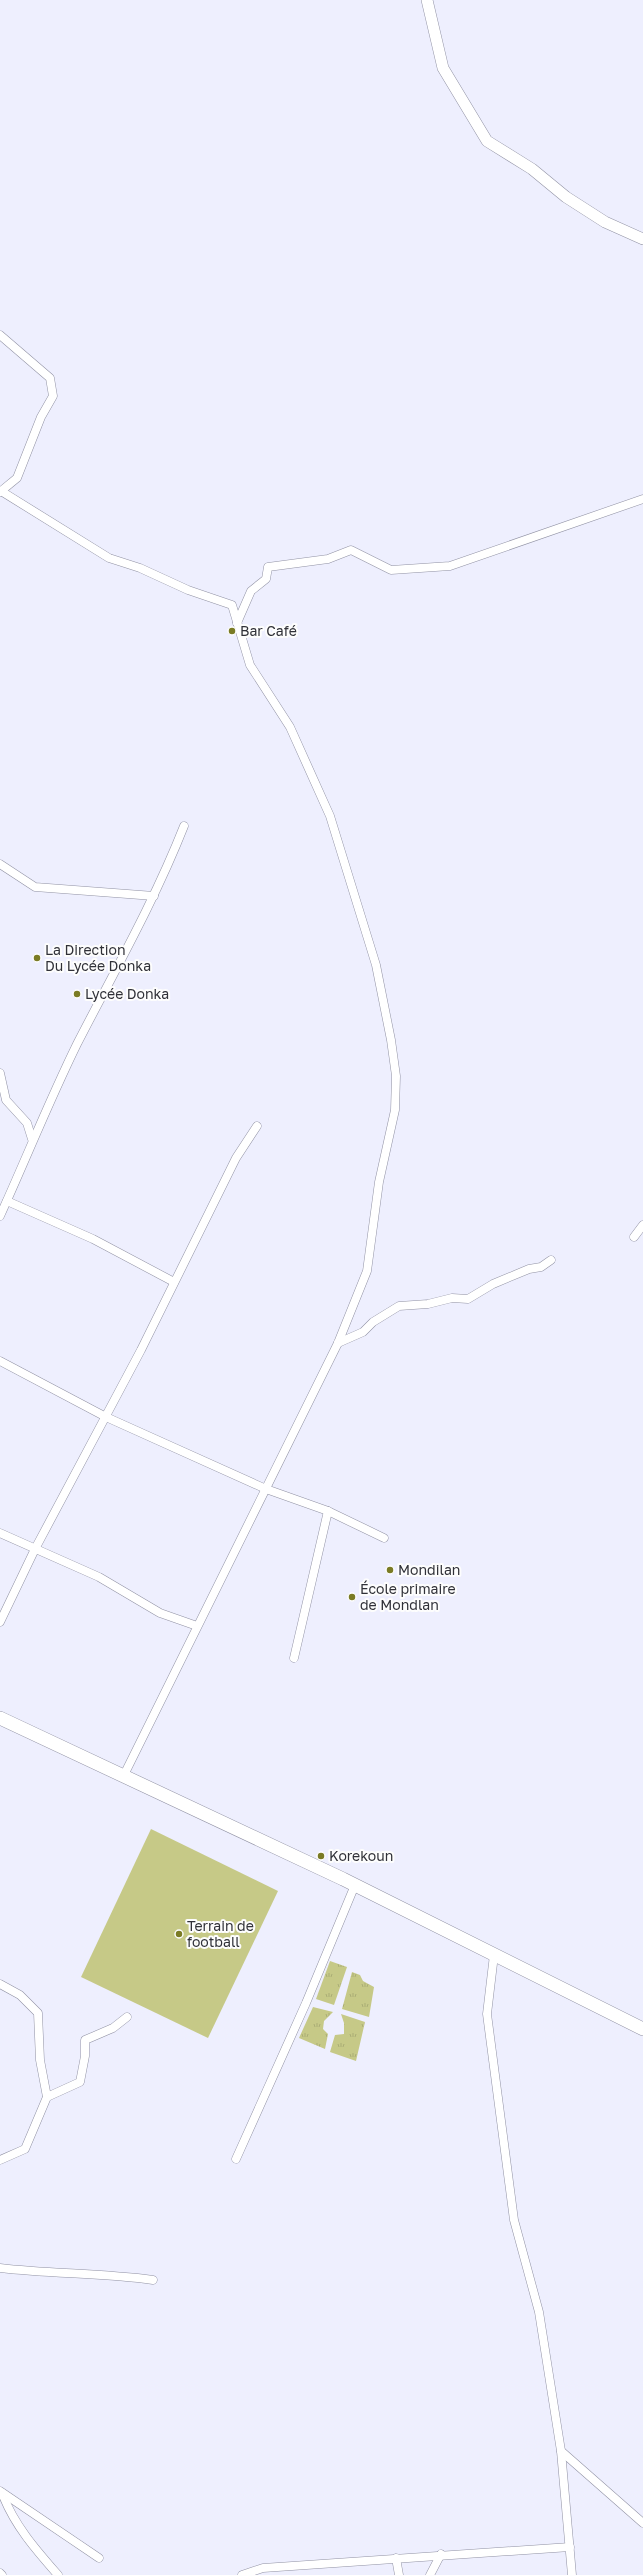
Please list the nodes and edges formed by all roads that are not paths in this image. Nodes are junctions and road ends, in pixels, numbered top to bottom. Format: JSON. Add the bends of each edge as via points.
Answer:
{"nodes":[{"id":1,"x":427,"y":0,"type":"edge"},
{"id":2,"x":643,"y":238,"type":"edge"},
{"id":3,"x":0,"y":335,"type":"edge"},
{"id":4,"x":1,"y":492,"type":"edge"},
{"id":5,"x":643,"y":499,"type":"edge"},
{"id":6,"x":237,"y":623,"type":"junction"},
{"id":7,"x":184,"y":826,"type":"dead end"},
{"id":8,"x":0,"y":864,"type":"edge"},
{"id":9,"x":154,"y":896,"type":"junction"},
{"id":10,"x":0,"y":1073,"type":"edge"},
{"id":11,"x":3,"y":1099,"type":"edge"},
{"id":12,"x":257,"y":1126,"type":"dead end"},
{"id":13,"x":32,"y":1139,"type":"junction"},
{"id":14,"x":7,"y":1201,"type":"junction"},
{"id":15,"x":0,"y":1216,"type":"edge"},
{"id":16,"x":643,"y":1225,"type":"edge"},
{"id":17,"x":634,"y":1238,"type":"dead end"},
{"id":18,"x":551,"y":1260,"type":"dead end"},
{"id":19,"x":174,"y":1282,"type":"junction"},
{"id":20,"x":338,"y":1343,"type":"junction"},
{"id":21,"x":0,"y":1361,"type":"edge"},
{"id":22,"x":106,"y":1417,"type":"junction"},
{"id":23,"x":266,"y":1489,"type":"junction"},
{"id":24,"x":328,"y":1511,"type":"junction"},
{"id":25,"x":0,"y":1533,"type":"edge"},
{"id":26,"x":384,"y":1538,"type":"dead end"},
{"id":27,"x":35,"y":1549,"type":"junction"},
{"id":28,"x":0,"y":1622,"type":"edge"},
{"id":29,"x":197,"y":1626,"type":"junction"},
{"id":30,"x":294,"y":1658,"type":"dead end"},
{"id":31,"x":0,"y":1718,"type":"edge"},
{"id":32,"x":124,"y":1775,"type":"junction"},
{"id":33,"x":355,"y":1885,"type":"junction"},
{"id":34,"x":494,"y":1955,"type":"junction"},
{"id":35,"x":0,"y":1984,"type":"edge"},
{"id":36,"x":127,"y":2017,"type":"dead end"},
{"id":37,"x":643,"y":2029,"type":"edge"},
{"id":38,"x":47,"y":2097,"type":"junction"},
{"id":39,"x":236,"y":2159,"type":"dead end"},
{"id":40,"x":0,"y":2160,"type":"edge"},
{"id":41,"x":0,"y":2268,"type":"edge"},
{"id":42,"x":153,"y":2280,"type":"dead end"},
{"id":43,"x":561,"y":2451,"type":"junction"},
{"id":44,"x":1,"y":2492,"type":"edge"},
{"id":45,"x":643,"y":2523,"type":"edge"},
{"id":46,"x":570,"y":2547,"type":"junction"},
{"id":47,"x":441,"y":2554,"type":"junction"},
{"id":48,"x":99,"y":2558,"type":"dead end"},
{"id":49,"x":396,"y":2558,"type":"junction"},
{"id":50,"x":263,"y":2571,"type":"edge"},
{"id":51,"x":58,"y":2575,"type":"edge"},
{"id":52,"x":242,"y":2575,"type":"edge"},
{"id":53,"x":398,"y":2575,"type":"edge"},
{"id":54,"x":430,"y":2575,"type":"edge"},
{"id":55,"x":572,"y":2575,"type":"edge"}],
"edges":[{"from":1,"to":2,"type":"main road","via":[[443,68],[487,141],[605,222]]},
{"from":3,"to":4,"type":"street","via":[[50,378],[53,396],[41,416],[16,478]]},
{"from":4,"to":6,"type":"street","via":[[109,558],[232,605]]},
{"from":5,"to":6,"type":"street","via":[[450,566],[391,570],[351,550],[328,559],[268,567],[266,579],[251,591]]},
{"from":6,"to":20,"type":"street","via":[[250,665],[290,727],[330,816],[376,965],[391,1040],[396,1076],[395,1110],[379,1182],[368,1271]]},
{"from":7,"to":9,"type":"street"},
{"from":8,"to":9,"type":"street","via":[[35,887]]},
{"from":9,"to":13,"type":"street"},
{"from":10,"to":11,"type":"street"},
{"from":11,"to":13,"type":"street","via":[[27,1123]]},
{"from":12,"to":19,"type":"street","via":[[236,1158]]},
{"from":13,"to":14,"type":"street"},
{"from":14,"to":15,"type":"street"},
{"from":14,"to":19,"type":"street","via":[[93,1239]]},
{"from":16,"to":17,"type":"street"},
{"from":18,"to":20,"type":"street","via":[[541,1267],[529,1269],[494,1284],[468,1299],[452,1298],[428,1304],[399,1306],[373,1322],[363,1332]]},
{"from":19,"to":22,"type":"street"},
{"from":20,"to":23,"type":"street"},
{"from":21,"to":22,"type":"street"},
{"from":22,"to":23,"type":"street"},
{"from":22,"to":27,"type":"street"},
{"from":23,"to":24,"type":"street"},
{"from":23,"to":29,"type":"street"},
{"from":24,"to":26,"type":"street"},
{"from":24,"to":30,"type":"street"},
{"from":25,"to":27,"type":"street"},
{"from":27,"to":28,"type":"street"},
{"from":27,"to":29,"type":"street","via":[[99,1577],[160,1613]]},
{"from":29,"to":32,"type":"street"},
{"from":31,"to":32,"type":"main road"},
{"from":32,"to":33,"type":"main road"},
{"from":33,"to":34,"type":"main road"},
{"from":33,"to":39,"type":"street","via":[[306,2003]]},
{"from":34,"to":37,"type":"main road"},
{"from":34,"to":43,"type":"street","via":[[487,2014],[514,2220],[539,2312]]},
{"from":35,"to":38,"type":"street","via":[[20,1995],[38,2013],[40,2060]]},
{"from":36,"to":38,"type":"street","via":[[113,2028],[85,2040],[80,2082]]},
{"from":38,"to":40,"type":"street","via":[[25,2149]]},
{"from":41,"to":42,"type":"street","via":[[71,2275],[114,2274]]},
{"from":43,"to":45,"type":"street"},
{"from":43,"to":46,"type":"street"},
{"from":44,"to":48,"type":"street"},
{"from":44,"to":51,"type":"street","via":[[9,2510],[31,2543]]},
{"from":46,"to":47,"type":"street"},
{"from":46,"to":55,"type":"street"},
{"from":47,"to":49,"type":"street"},
{"from":47,"to":54,"type":"street"},
{"from":49,"to":50,"type":"street"},
{"from":49,"to":53,"type":"street"},
{"from":50,"to":52,"type":"street"}]}
